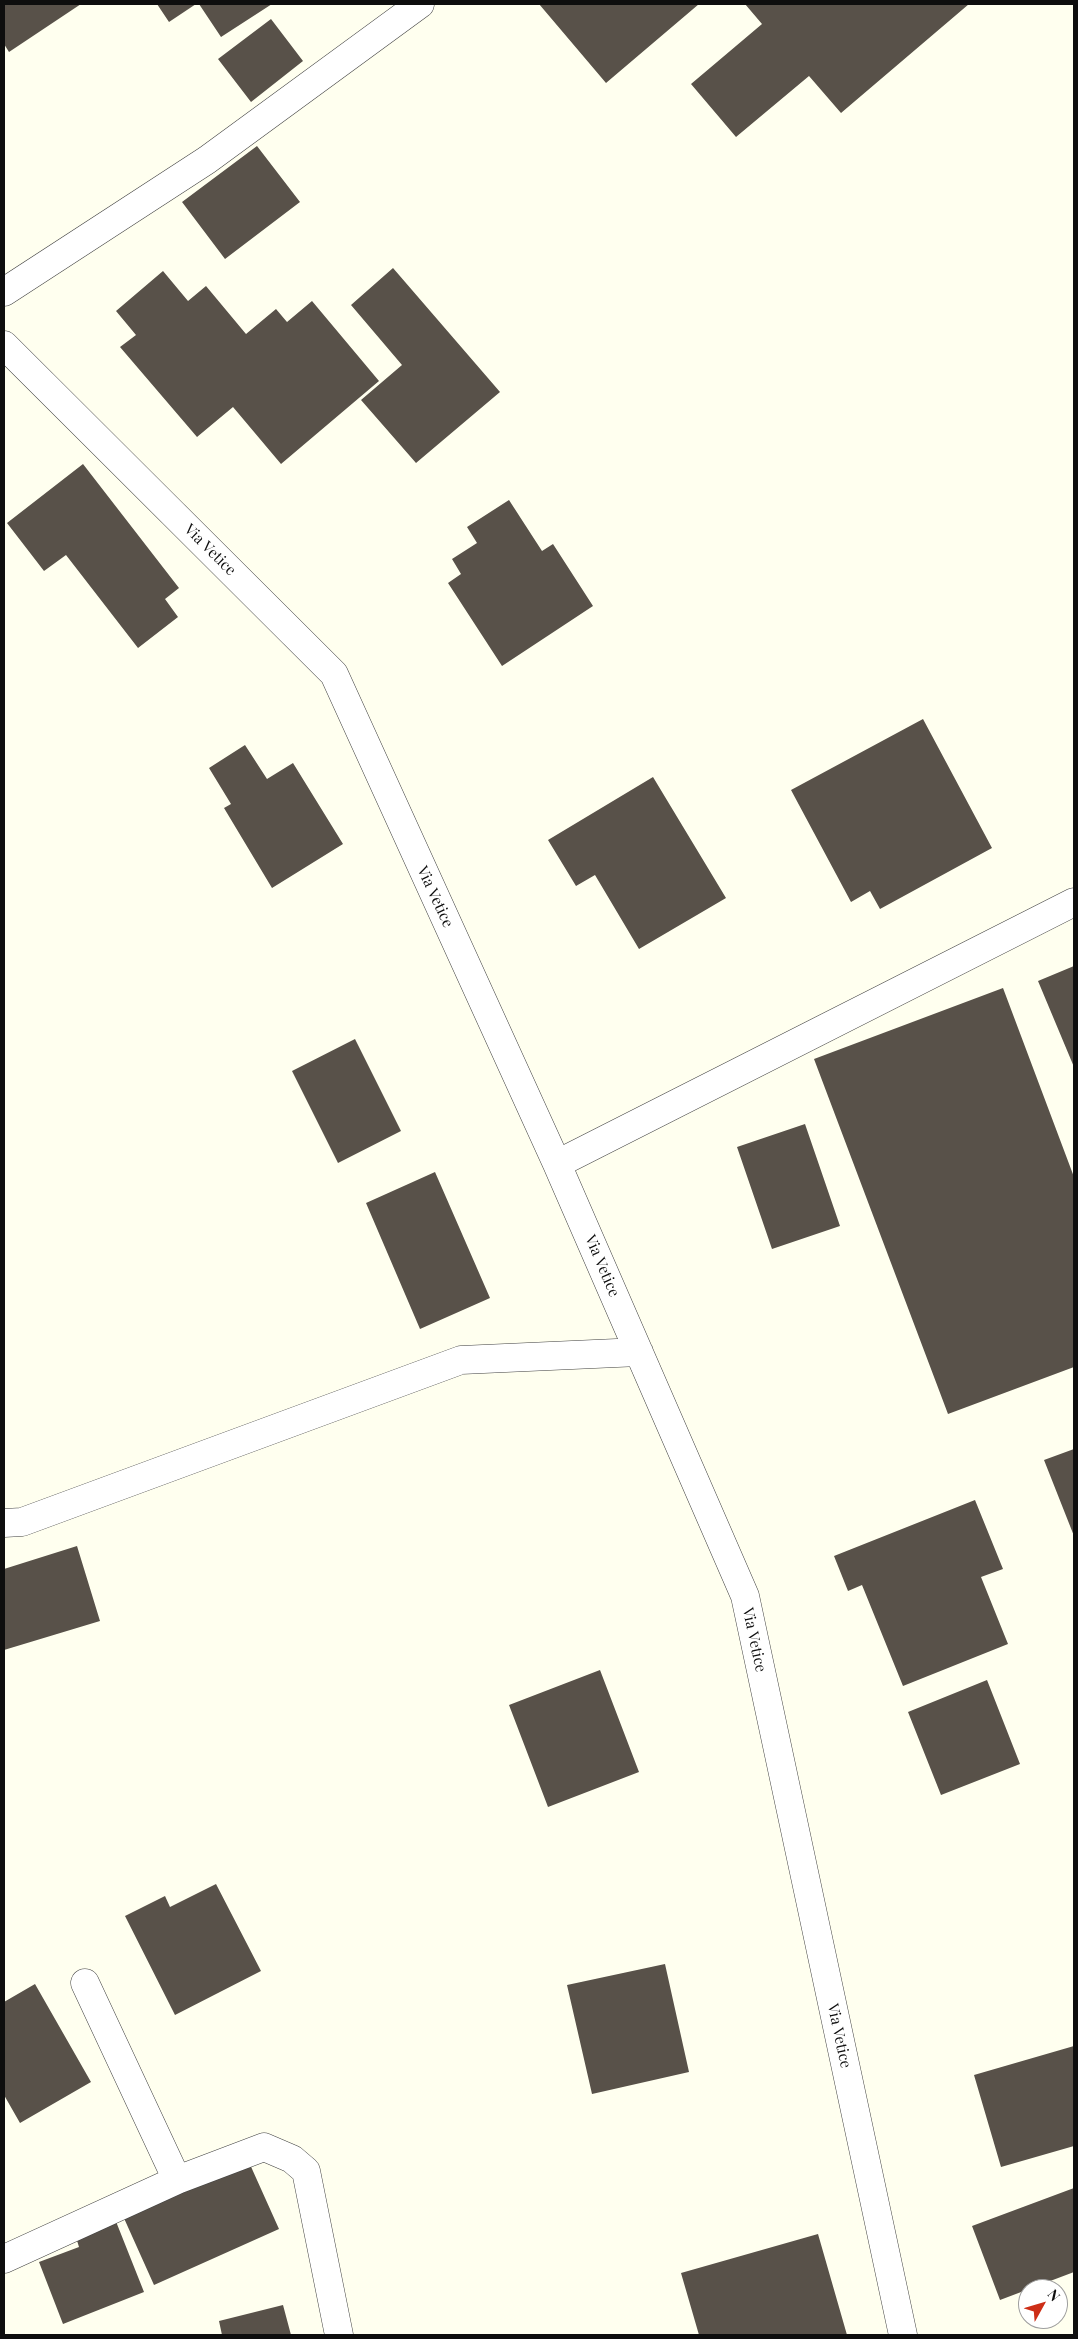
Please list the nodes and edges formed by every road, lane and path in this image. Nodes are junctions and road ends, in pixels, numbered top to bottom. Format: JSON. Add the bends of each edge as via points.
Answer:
{"nodes":[{"id":1,"x":420,"y":4,"type":"edge"},
{"id":2,"x":4,"y":292,"type":"edge"},
{"id":3,"x":4,"y":345,"type":"edge"},
{"id":4,"x":1074,"y":902,"type":"edge"},
{"id":5,"x":557,"y":1164,"type":"junction"},
{"id":6,"x":639,"y":1352,"type":"junction"},
{"id":7,"x":4,"y":1523,"type":"edge"},
{"id":8,"x":85,"y":1983,"type":"dead end"},
{"id":9,"x":177,"y":2180,"type":"junction"},
{"id":10,"x":4,"y":2259,"type":"edge"},
{"id":11,"x":339,"y":2335,"type":"edge"},
{"id":12,"x":902,"y":2335,"type":"edge"}],
"edges":[{"from":1,"to":2,"type":"street","via":[[207,160]]},
{"from":3,"to":5,"type":"street","name":"Via Vetice","via":[[334,674]]},
{"from":4,"to":5,"type":"street"},
{"from":5,"to":6,"type":"street","name":"Via Vetice"},
{"from":6,"to":7,"type":"street","via":[[462,1360],[22,1522]]},
{"from":6,"to":12,"type":"street","name":"Via Vetice","via":[[745,1596]]},
{"from":8,"to":9,"type":"street"},
{"from":9,"to":10,"type":"street"},
{"from":9,"to":11,"type":"street","via":[[264,2147],[292,2158],[306,2171]]}]}
